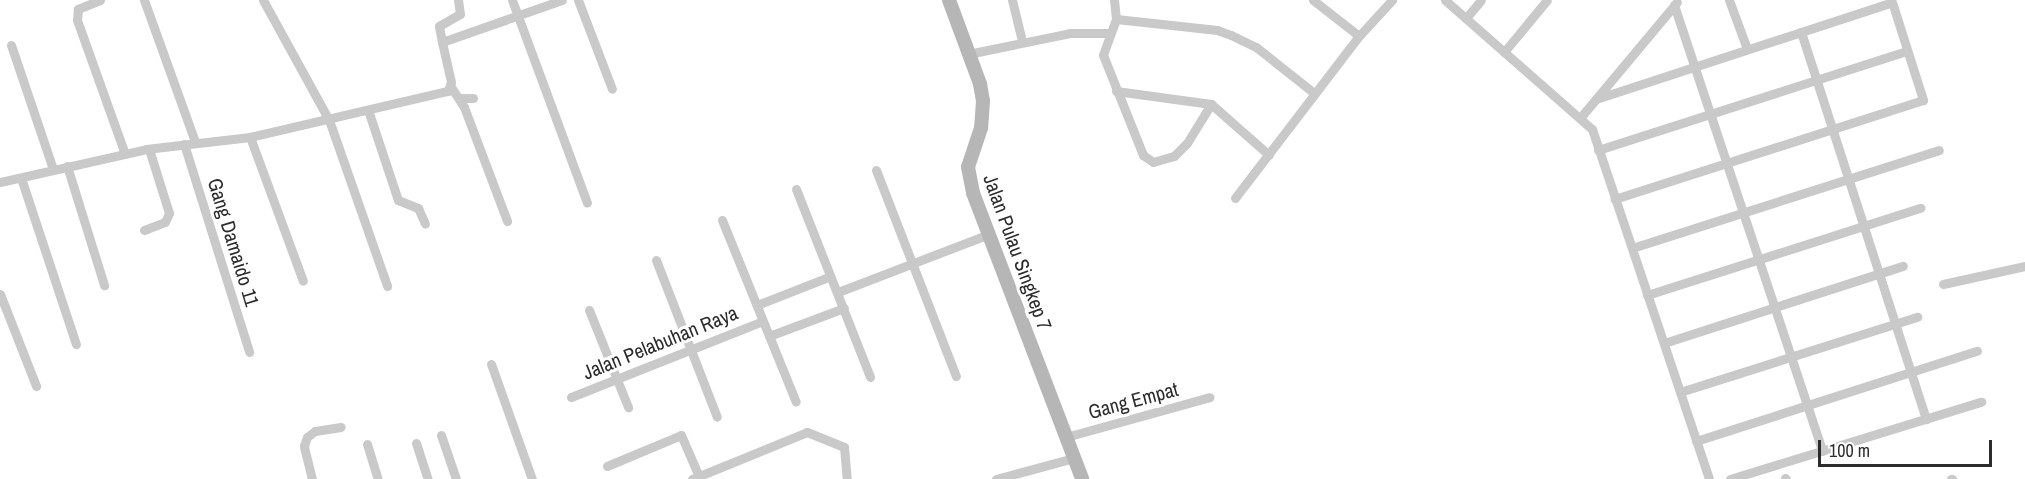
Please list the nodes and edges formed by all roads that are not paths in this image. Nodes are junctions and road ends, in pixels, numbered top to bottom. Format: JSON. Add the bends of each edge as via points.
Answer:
{"nodes":[{"id":1,"x":100,"y":0,"type":"edge"},
{"id":2,"x":144,"y":0,"type":"edge"},
{"id":3,"x":263,"y":0,"type":"edge"},
{"id":4,"x":458,"y":0,"type":"edge"},
{"id":5,"x":512,"y":0,"type":"edge"},
{"id":6,"x":562,"y":0,"type":"edge"},
{"id":7,"x":578,"y":0,"type":"edge"},
{"id":8,"x":949,"y":0,"type":"edge"},
{"id":9,"x":1012,"y":0,"type":"edge"},
{"id":10,"x":1114,"y":0,"type":"edge"},
{"id":11,"x":1312,"y":0,"type":"edge"},
{"id":12,"x":1392,"y":0,"type":"edge"},
{"id":13,"x":1445,"y":0,"type":"edge"},
{"id":14,"x":1481,"y":0,"type":"edge"},
{"id":15,"x":1547,"y":0,"type":"edge"},
{"id":16,"x":1729,"y":0,"type":"edge"},
{"id":17,"x":1892,"y":1,"type":"edge"},
{"id":18,"x":1676,"y":2,"type":"edge"},
{"id":19,"x":518,"y":15,"type":"junction"},
{"id":20,"x":1466,"y":18,"type":"junction"},
{"id":21,"x":1116,"y":19,"type":"junction"},
{"id":22,"x":1801,"y":32,"type":"junction"},
{"id":23,"x":1109,"y":33,"type":"junction"},
{"id":24,"x":1359,"y":36,"type":"junction"},
{"id":25,"x":1022,"y":41,"type":"junction"},
{"id":26,"x":442,"y":42,"type":"junction"},
{"id":27,"x":11,"y":45,"type":"dead end"},
{"id":28,"x":1747,"y":49,"type":"junction"},
{"id":29,"x":1907,"y":51,"type":"junction"},
{"id":30,"x":1504,"y":52,"type":"junction"},
{"id":31,"x":968,"y":54,"type":"junction"},
{"id":32,"x":1695,"y":66,"type":"junction"},
{"id":33,"x":1816,"y":80,"type":"junction"},
{"id":34,"x":451,"y":87,"type":"junction"},
{"id":35,"x":612,"y":88,"type":"dead end"},
{"id":36,"x":1116,"y":92,"type":"junction"},
{"id":37,"x":1314,"y":93,"type":"junction"},
{"id":38,"x":460,"y":98,"type":"junction"},
{"id":39,"x":473,"y":98,"type":"dead end"},
{"id":40,"x":1596,"y":99,"type":"junction"},
{"id":41,"x":1211,"y":104,"type":"junction"},
{"id":42,"x":368,"y":110,"type":"junction"},
{"id":43,"x":1710,"y":114,"type":"junction"},
{"id":44,"x":1580,"y":118,"type":"junction"},
{"id":45,"x":329,"y":120,"type":"junction"},
{"id":46,"x":1832,"y":129,"type":"junction"},
{"id":47,"x":250,"y":136,"type":"junction"},
{"id":48,"x":195,"y":142,"type":"junction"},
{"id":49,"x":184,"y":144,"type":"junction"},
{"id":50,"x":149,"y":149,"type":"junction"},
{"id":51,"x":1598,"y":150,"type":"junction"},
{"id":52,"x":1939,"y":150,"type":"dead end"},
{"id":53,"x":125,"y":154,"type":"junction"},
{"id":54,"x":1269,"y":155,"type":"junction"},
{"id":55,"x":1727,"y":163,"type":"junction"},
{"id":56,"x":67,"y":166,"type":"junction"},
{"id":57,"x":53,"y":169,"type":"junction"},
{"id":58,"x":876,"y":170,"type":"dead end"},
{"id":59,"x":21,"y":178,"type":"junction"},
{"id":60,"x":1848,"y":179,"type":"junction"},
{"id":61,"x":0,"y":182,"type":"edge"},
{"id":62,"x":796,"y":189,"type":"dead end"},
{"id":63,"x":1235,"y":198,"type":"dead end"},
{"id":64,"x":1615,"y":199,"type":"junction"},
{"id":65,"x":587,"y":203,"type":"dead end"},
{"id":66,"x":1920,"y":208,"type":"dead end"},
{"id":67,"x":1743,"y":213,"type":"junction"},
{"id":68,"x":507,"y":220,"type":"dead end"},
{"id":69,"x":722,"y":220,"type":"dead end"},
{"id":70,"x":425,"y":224,"type":"dead end"},
{"id":71,"x":1863,"y":226,"type":"junction"},
{"id":72,"x":144,"y":230,"type":"dead end"},
{"id":73,"x":989,"y":234,"type":"junction"},
{"id":74,"x":1632,"y":248,"type":"junction"},
{"id":75,"x":656,"y":260,"type":"dead end"},
{"id":76,"x":1759,"y":260,"type":"junction"},
{"id":77,"x":912,"y":263,"type":"junction"},
{"id":78,"x":1903,"y":266,"type":"dead end"},
{"id":79,"x":2025,"y":266,"type":"edge"},
{"id":80,"x":1879,"y":274,"type":"junction"},
{"id":81,"x":831,"y":276,"type":"junction"},
{"id":82,"x":303,"y":281,"type":"dead end"},
{"id":83,"x":1943,"y":284,"type":"dead end"},
{"id":84,"x":104,"y":285,"type":"dead end"},
{"id":85,"x":387,"y":286,"type":"dead end"},
{"id":86,"x":838,"y":292,"type":"junction"},
{"id":87,"x":0,"y":294,"type":"edge"},
{"id":88,"x":1647,"y":295,"type":"junction"},
{"id":89,"x":757,"y":305,"type":"junction"},
{"id":90,"x":1774,"y":307,"type":"junction"},
{"id":91,"x":844,"y":308,"type":"junction"},
{"id":92,"x":588,"y":310,"type":"dead end"},
{"id":93,"x":1917,"y":317,"type":"dead end"},
{"id":94,"x":763,"y":321,"type":"junction"},
{"id":95,"x":1895,"y":324,"type":"junction"},
{"id":96,"x":769,"y":336,"type":"junction"},
{"id":97,"x":1664,"y":343,"type":"junction"},
{"id":98,"x":76,"y":344,"type":"dead end"},
{"id":99,"x":689,"y":350,"type":"junction"},
{"id":100,"x":1977,"y":351,"type":"dead end"},
{"id":101,"x":249,"y":352,"type":"dead end"},
{"id":102,"x":1791,"y":357,"type":"junction"},
{"id":103,"x":491,"y":364,"type":"dead end"},
{"id":104,"x":1911,"y":372,"type":"junction"},
{"id":105,"x":957,"y":376,"type":"dead end"},
{"id":106,"x":870,"y":377,"type":"dead end"},
{"id":107,"x":616,"y":379,"type":"junction"},
{"id":108,"x":36,"y":386,"type":"dead end"},
{"id":109,"x":1680,"y":392,"type":"junction"},
{"id":110,"x":571,"y":397,"type":"dead end"},
{"id":111,"x":1209,"y":397,"type":"dead end"},
{"id":112,"x":796,"y":402,"type":"dead end"},
{"id":113,"x":1981,"y":402,"type":"dead end"},
{"id":114,"x":1807,"y":405,"type":"junction"},
{"id":115,"x":628,"y":406,"type":"dead end"},
{"id":116,"x":717,"y":417,"type":"dead end"},
{"id":117,"x":1926,"y":419,"type":"junction"},
{"id":118,"x":341,"y":427,"type":"dead end"},
{"id":119,"x":441,"y":435,"type":"dead end"},
{"id":120,"x":1066,"y":437,"type":"junction"},
{"id":121,"x":1696,"y":441,"type":"junction"},
{"id":122,"x":416,"y":443,"type":"dead end"},
{"id":123,"x":367,"y":444,"type":"dead end"},
{"id":124,"x":1822,"y":451,"type":"junction"},
{"id":125,"x":1074,"y":458,"type":"junction"},
{"id":126,"x":607,"y":466,"type":"dead end"},
{"id":127,"x":697,"y":478,"type":"edge"},
{"id":128,"x":312,"y":479,"type":"edge"},
{"id":129,"x":378,"y":479,"type":"edge"},
{"id":130,"x":428,"y":479,"type":"edge"},
{"id":131,"x":456,"y":479,"type":"edge"},
{"id":132,"x":532,"y":479,"type":"edge"},
{"id":133,"x":848,"y":479,"type":"edge"},
{"id":134,"x":996,"y":479,"type":"edge"},
{"id":135,"x":1082,"y":479,"type":"edge"},
{"id":136,"x":1709,"y":479,"type":"edge"},
{"id":137,"x":1730,"y":479,"type":"edge"}],
"edges":[{"from":1,"to":53,"type":"street","via":[[78,9],[77,20]]},
{"from":2,"to":48,"type":"street"},
{"from":3,"to":45,"type":"street"},
{"from":4,"to":26,"type":"street","via":[[460,14],[439,26]]},
{"from":5,"to":19,"type":"street"},
{"from":6,"to":19,"type":"street"},
{"from":7,"to":35,"type":"street"},
{"from":8,"to":31,"type":"street","name":"Jalan Pulau Singkep 7"},
{"from":9,"to":25,"type":"street"},
{"from":10,"to":21,"type":"street"},
{"from":11,"to":24,"type":"street"},
{"from":12,"to":24,"type":"street"},
{"from":13,"to":20,"type":"street"},
{"from":14,"to":20,"type":"street"},
{"from":15,"to":30,"type":"street"},
{"from":16,"to":28,"type":"street"},
{"from":17,"to":22,"type":"street"},
{"from":17,"to":29,"type":"street"},
{"from":18,"to":32,"type":"street"},
{"from":18,"to":40,"type":"street"},
{"from":19,"to":26,"type":"street"},
{"from":19,"to":65,"type":"street"},
{"from":20,"to":30,"type":"street"},
{"from":21,"to":23,"type":"street"},
{"from":21,"to":37,"type":"street","via":[[1231,34],[1256,47]]},
{"from":22,"to":28,"type":"street"},
{"from":22,"to":33,"type":"street"},
{"from":23,"to":25,"type":"street","via":[[1084,31]]},
{"from":23,"to":36,"type":"street","via":[[1103,55]]},
{"from":24,"to":37,"type":"street"},
{"from":25,"to":31,"type":"street"},
{"from":26,"to":34,"type":"street"},
{"from":27,"to":57,"type":"street"},
{"from":28,"to":32,"type":"street"},
{"from":29,"to":33,"type":"street"},
{"from":29,"to":46,"type":"street","via":[[1923,100]]},
{"from":30,"to":44,"type":"street"},
{"from":31,"to":73,"type":"street","name":"Jalan Pulau Singkep 7","via":[[983,101],[981,128],[968,167],[969,179]]},
{"from":32,"to":40,"type":"street"},
{"from":32,"to":43,"type":"street"},
{"from":33,"to":43,"type":"street"},
{"from":33,"to":46,"type":"street"},
{"from":34,"to":38,"type":"street"},
{"from":34,"to":42,"type":"street","via":[[448,92]]},
{"from":36,"to":41,"type":"street"},
{"from":36,"to":41,"type":"street","via":[[1135,141],[1153,162],[1168,159],[1187,143]]},
{"from":37,"to":54,"type":"street"},
{"from":38,"to":39,"type":"street"},
{"from":38,"to":68,"type":"street"},
{"from":40,"to":44,"type":"street"},
{"from":41,"to":54,"type":"street"},
{"from":42,"to":45,"type":"street"},
{"from":42,"to":70,"type":"street","via":[[398,200],[418,208]]},
{"from":43,"to":51,"type":"street"},
{"from":43,"to":55,"type":"street"},
{"from":44,"to":51,"type":"street","via":[[1592,129]]},
{"from":45,"to":47,"type":"street"},
{"from":45,"to":85,"type":"street"},
{"from":46,"to":55,"type":"street"},
{"from":46,"to":60,"type":"street"},
{"from":47,"to":48,"type":"street"},
{"from":47,"to":82,"type":"street"},
{"from":48,"to":49,"type":"street"},
{"from":49,"to":50,"type":"street"},
{"from":49,"to":101,"type":"street","name":"Gang Damaido 11"},
{"from":50,"to":53,"type":"street"},
{"from":50,"to":72,"type":"street","via":[[169,213],[165,222]]},
{"from":51,"to":64,"type":"street"},
{"from":52,"to":60,"type":"street"},
{"from":53,"to":56,"type":"street"},
{"from":54,"to":63,"type":"street"},
{"from":55,"to":64,"type":"street"},
{"from":55,"to":67,"type":"street"},
{"from":56,"to":57,"type":"street"},
{"from":56,"to":84,"type":"street"},
{"from":57,"to":59,"type":"street"},
{"from":58,"to":77,"type":"street"},
{"from":59,"to":61,"type":"street"},
{"from":59,"to":98,"type":"street"},
{"from":60,"to":67,"type":"street"},
{"from":60,"to":71,"type":"street"},
{"from":62,"to":81,"type":"street"},
{"from":64,"to":74,"type":"street"},
{"from":66,"to":71,"type":"street"},
{"from":67,"to":74,"type":"street"},
{"from":67,"to":76,"type":"street"},
{"from":69,"to":89,"type":"street"},
{"from":71,"to":76,"type":"street"},
{"from":71,"to":80,"type":"street"},
{"from":73,"to":77,"type":"street"},
{"from":73,"to":120,"type":"street","name":"Jalan Pulau Singkep 7"},
{"from":74,"to":88,"type":"street"},
{"from":75,"to":99,"type":"street"},
{"from":76,"to":88,"type":"street"},
{"from":76,"to":90,"type":"street"},
{"from":77,"to":86,"type":"street"},
{"from":77,"to":105,"type":"street"},
{"from":78,"to":80,"type":"street"},
{"from":79,"to":83,"type":"street"},
{"from":80,"to":90,"type":"street"},
{"from":80,"to":95,"type":"street"},
{"from":81,"to":86,"type":"street"},
{"from":81,"to":89,"type":"street","name":"Jalan Pelabuhan Raya"},
{"from":86,"to":91,"type":"street"},
{"from":87,"to":108,"type":"street"},
{"from":88,"to":97,"type":"street"},
{"from":89,"to":94,"type":"street"},
{"from":90,"to":97,"type":"street"},
{"from":90,"to":102,"type":"street"},
{"from":91,"to":96,"type":"street"},
{"from":91,"to":106,"type":"street"},
{"from":92,"to":107,"type":"street"},
{"from":93,"to":95,"type":"street"},
{"from":94,"to":96,"type":"street"},
{"from":94,"to":99,"type":"street","name":"Jalan Pelabuhan Raya"},
{"from":95,"to":102,"type":"street"},
{"from":95,"to":104,"type":"street"},
{"from":96,"to":112,"type":"street"},
{"from":97,"to":109,"type":"street"},
{"from":99,"to":107,"type":"street","name":"Jalan Pelabuhan Raya"},
{"from":99,"to":116,"type":"street"},
{"from":100,"to":104,"type":"street"},
{"from":102,"to":109,"type":"street"},
{"from":102,"to":114,"type":"street"},
{"from":103,"to":132,"type":"street"},
{"from":104,"to":114,"type":"street"},
{"from":104,"to":117,"type":"street"},
{"from":107,"to":110,"type":"street","name":"Jalan Pelabuhan Raya"},
{"from":107,"to":115,"type":"street"},
{"from":109,"to":121,"type":"street"},
{"from":111,"to":120,"type":"street","name":"Gang Empat"},
{"from":113,"to":117,"type":"street"},
{"from":114,"to":121,"type":"street"},
{"from":114,"to":124,"type":"street"},
{"from":117,"to":124,"type":"street"},
{"from":118,"to":128,"type":"street","via":[[315,431],[307,437],[304,446]]},
{"from":119,"to":131,"type":"street"},
{"from":120,"to":125,"type":"street","name":"Jalan Pulau Singkep 7"},
{"from":121,"to":136,"type":"street"},
{"from":122,"to":130,"type":"street"},
{"from":123,"to":129,"type":"street"},
{"from":124,"to":137,"type":"street"},
{"from":125,"to":134,"type":"street"},
{"from":125,"to":135,"type":"street","name":"Jalan Pulau Singkep 7"},
{"from":126,"to":127,"type":"street","via":[[681,435]]},
{"from":127,"to":133,"type":"street","via":[[807,432],[844,447]]}]}
